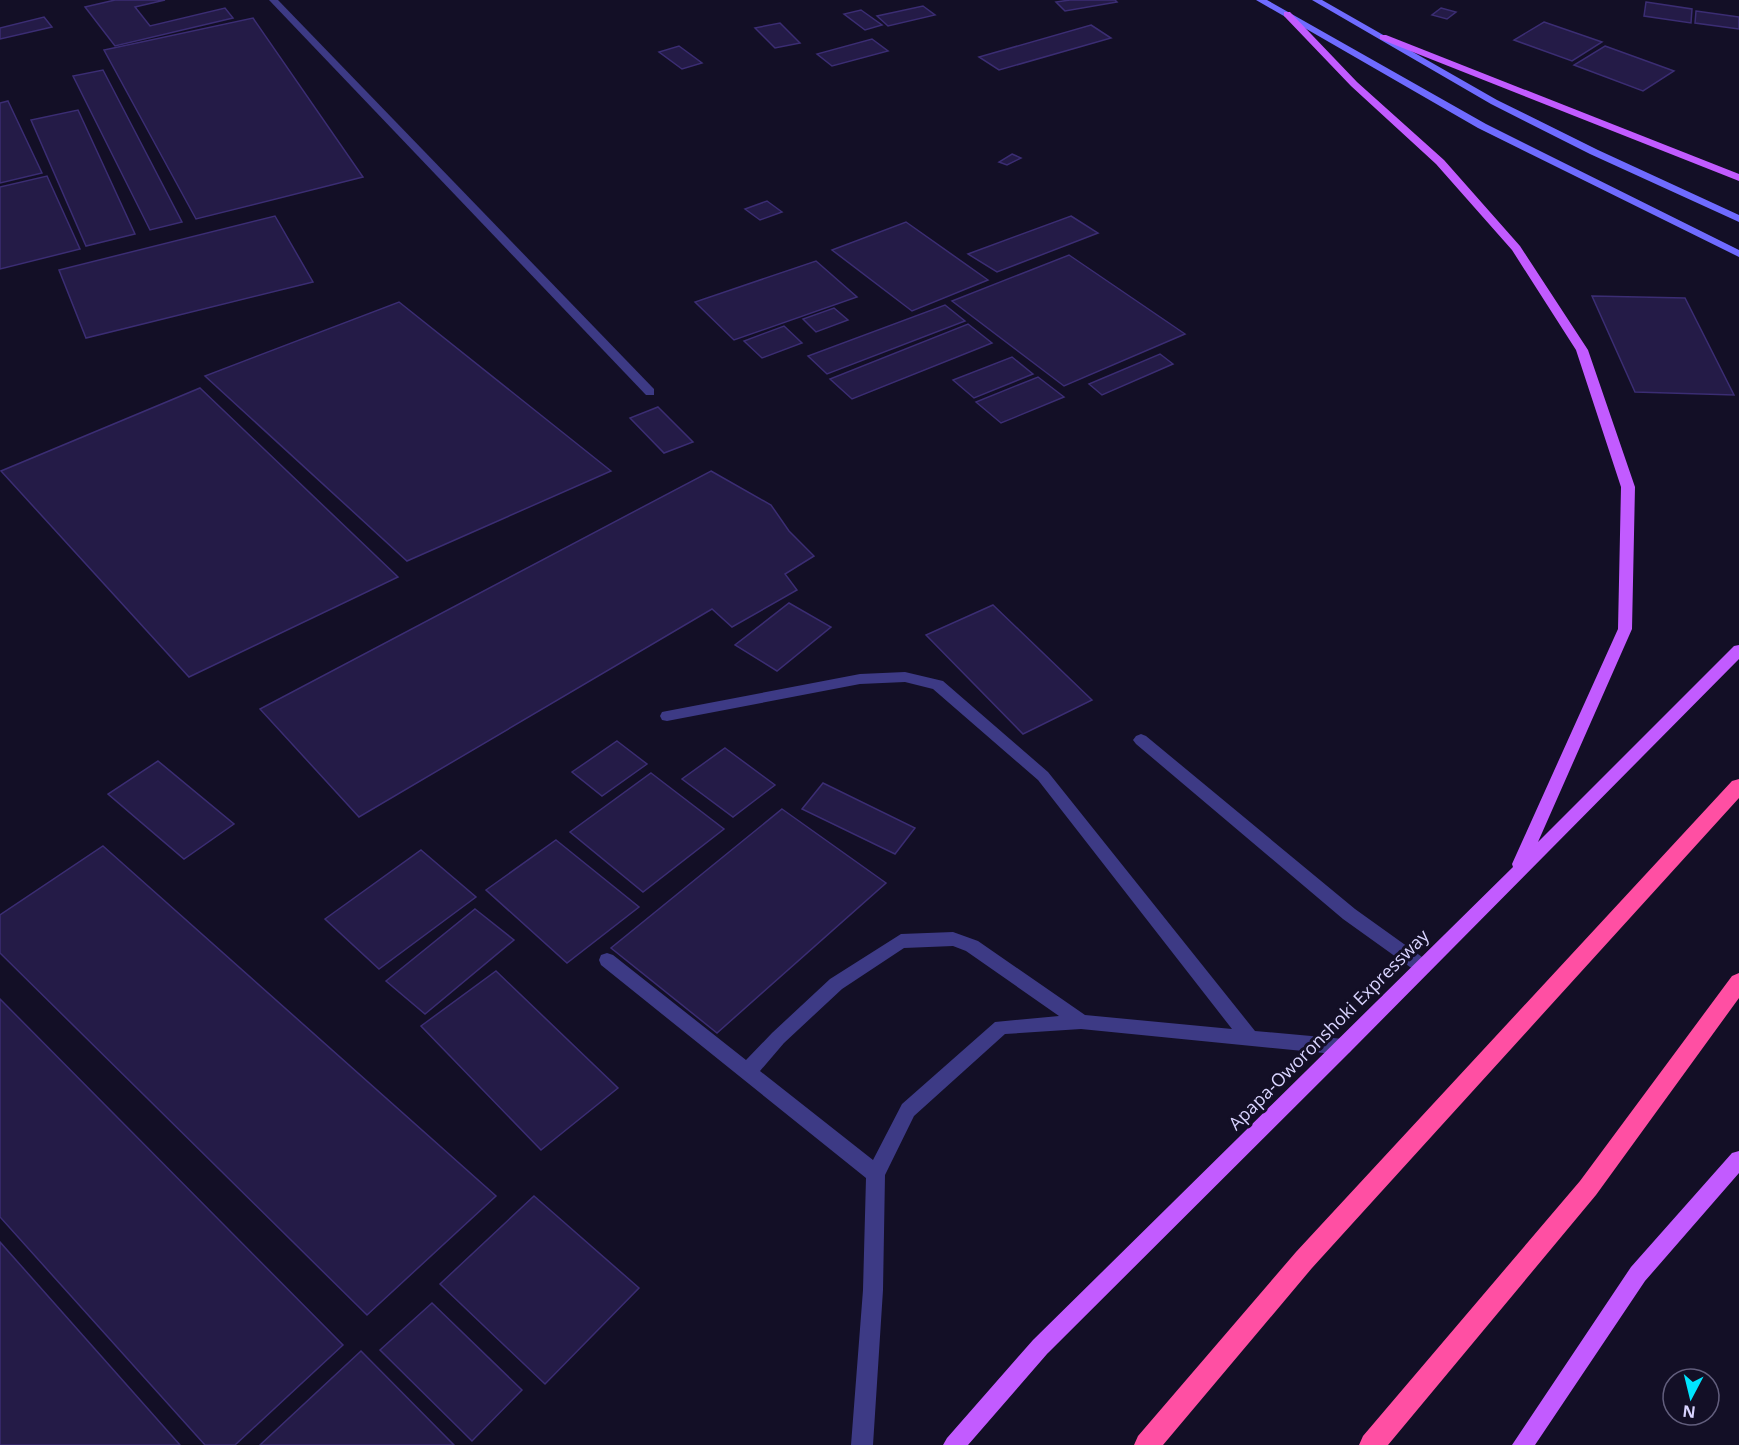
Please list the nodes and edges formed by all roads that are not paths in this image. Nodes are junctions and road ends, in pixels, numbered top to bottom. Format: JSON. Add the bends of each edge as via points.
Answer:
{"nodes":[{"id":1,"x":273,"y":0,"type":"edge"},
{"id":2,"x":1260,"y":0,"type":"edge"},
{"id":3,"x":1316,"y":0,"type":"edge"},
{"id":4,"x":1287,"y":14,"type":"junction"},
{"id":5,"x":1383,"y":37,"type":"junction"},
{"id":6,"x":1739,"y":178,"type":"edge"},
{"id":7,"x":1739,"y":219,"type":"edge"},
{"id":8,"x":1739,"y":254,"type":"edge"},
{"id":9,"x":650,"y":392,"type":"dead end"},
{"id":10,"x":1739,"y":650,"type":"edge"},
{"id":11,"x":667,"y":716,"type":"dead end"},
{"id":12,"x":1141,"y":740,"type":"dead end"},
{"id":13,"x":1739,"y":786,"type":"edge"},
{"id":14,"x":1516,"y":874,"type":"junction"},
{"id":15,"x":607,"y":960,"type":"dead end"},
{"id":16,"x":1423,"y":967,"type":"junction"},
{"id":17,"x":1739,"y":982,"type":"edge"},
{"id":18,"x":1081,"y":1022,"type":"junction"},
{"id":19,"x":1250,"y":1038,"type":"junction"},
{"id":20,"x":1344,"y":1047,"type":"junction"},
{"id":21,"x":747,"y":1072,"type":"junction"},
{"id":22,"x":1739,"y":1159,"type":"edge"},
{"id":23,"x":876,"y":1174,"type":"junction"},
{"id":24,"x":862,"y":1445,"type":"edge"},
{"id":25,"x":954,"y":1445,"type":"edge"},
{"id":26,"x":1147,"y":1445,"type":"edge"},
{"id":27,"x":1372,"y":1445,"type":"edge"},
{"id":28,"x":1523,"y":1445,"type":"edge"}],
"edges":[{"from":1,"to":9,"type":"lane"},
{"from":2,"to":4,"type":"main road"},
{"from":3,"to":5,"type":"main road"},
{"from":4,"to":8,"type":"main road","via":[[1482,126]]},
{"from":4,"to":14,"type":"main road","via":[[1354,84],[1440,162],[1516,248],[1582,350],[1628,488],[1625,629]]},
{"from":5,"to":6,"type":"main road"},
{"from":5,"to":7,"type":"main road","via":[[1504,107]]},
{"from":10,"to":14,"type":"main road","name":"Apapa-Oworonshoki Expressway"},
{"from":11,"to":19,"type":"lane","via":[[860,679],[905,677],[938,685],[1043,776]]},
{"from":12,"to":16,"type":"lane","via":[[1349,914]]},
{"from":13,"to":26,"type":"highway","via":[[1312,1251]]},
{"from":14,"to":16,"type":"main road","name":"Apapa-Oworonshoki Expressway"},
{"from":15,"to":21,"type":"lane"},
{"from":16,"to":20,"type":"main road","name":"Apapa-Oworonshoki Expressway"},
{"from":17,"to":27,"type":"highway","via":[[1588,1188]]},
{"from":18,"to":19,"type":"lane"},
{"from":18,"to":21,"type":"lane","via":[[972,945],[953,939],[901,941],[836,984]]},
{"from":18,"to":23,"type":"lane","via":[[1001,1027],[908,1110]]},
{"from":19,"to":20,"type":"lane"},
{"from":20,"to":25,"type":"main road","name":"Apapa-Oworonshoki Expressway","via":[[1040,1347]]},
{"from":21,"to":23,"type":"lane"},
{"from":22,"to":28,"type":"main road","via":[[1638,1274]]},
{"from":23,"to":24,"type":"lane"}]}
